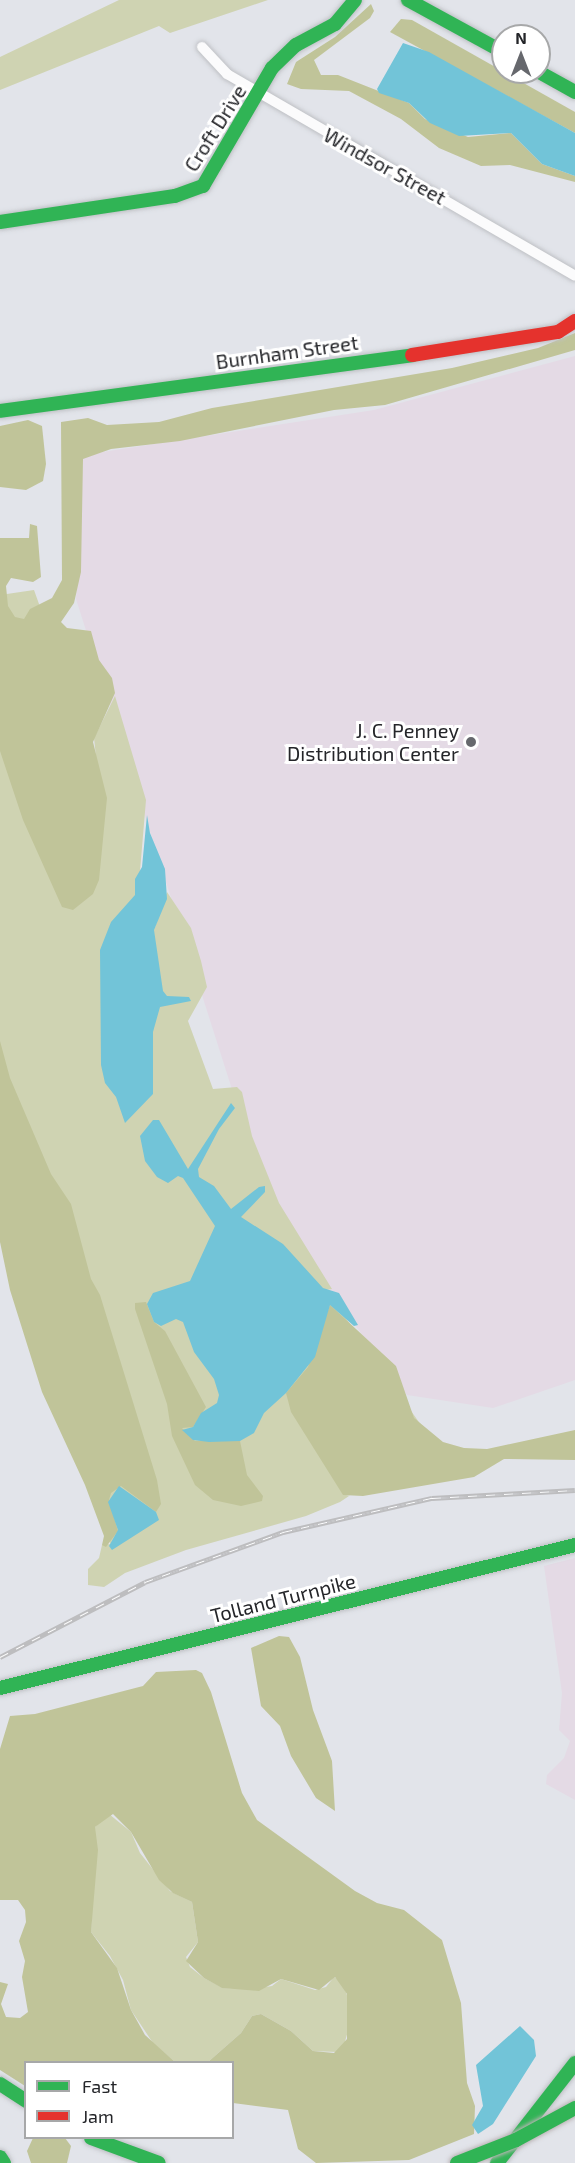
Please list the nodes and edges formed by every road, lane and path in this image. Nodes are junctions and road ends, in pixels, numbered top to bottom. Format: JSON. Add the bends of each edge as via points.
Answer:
{"nodes":[{"id":1,"x":355,"y":0,"type":"edge"},
{"id":2,"x":408,"y":0,"type":"edge"},
{"id":3,"x":491,"y":45,"type":"edge"},
{"id":4,"x":202,"y":47,"type":"dead end"},
{"id":5,"x":551,"y":79,"type":"edge"},
{"id":6,"x":575,"y":92,"type":"edge"},
{"id":7,"x":259,"y":94,"type":"junction"},
{"id":8,"x":0,"y":222,"type":"edge"},
{"id":9,"x":575,"y":276,"type":"edge"},
{"id":10,"x":575,"y":321,"type":"edge"},
{"id":11,"x":0,"y":411,"type":"edge"},
{"id":12,"x":575,"y":1545,"type":"edge"},
{"id":13,"x":0,"y":1688,"type":"edge"},
{"id":14,"x":575,"y":2063,"type":"edge"},
{"id":15,"x":0,"y":2084,"type":"edge"},
{"id":16,"x":24,"y":2100,"type":"edge"},
{"id":17,"x":575,"y":2108,"type":"edge"},
{"id":18,"x":94,"y":2139,"type":"edge"},
{"id":19,"x":0,"y":2157,"type":"edge"},
{"id":20,"x":4,"y":2163,"type":"edge"},
{"id":21,"x":159,"y":2163,"type":"edge"},
{"id":22,"x":457,"y":2163,"type":"edge"},
{"id":23,"x":497,"y":2163,"type":"edge"}],
"edges":[{"from":1,"to":7,"type":"main road","name":"Croft Drive","via":[[335,24],[284,55]]},
{"from":2,"to":3,"type":"main road"},
{"from":4,"to":7,"type":"street","name":"Windsor Street","via":[[226,75]]},
{"from":5,"to":6,"type":"main road"},
{"from":7,"to":8,"type":"main road","name":"Croft Drive","via":[[203,186],[196,190]]},
{"from":7,"to":9,"type":"street","name":"Windsor Street"},
{"from":10,"to":11,"type":"main road","name":"Burnham Street","via":[[558,332],[519,340]]},
{"from":12,"to":13,"type":"main road","name":"Tolland Turnpike"},
{"from":14,"to":23,"type":"main road"},
{"from":15,"to":16,"type":"main road"},
{"from":17,"to":22,"type":"main road","bridge":true,"via":[[516,2140]]},
{"from":18,"to":21,"type":"main road"},
{"from":19,"to":20,"type":"main road"}]}
